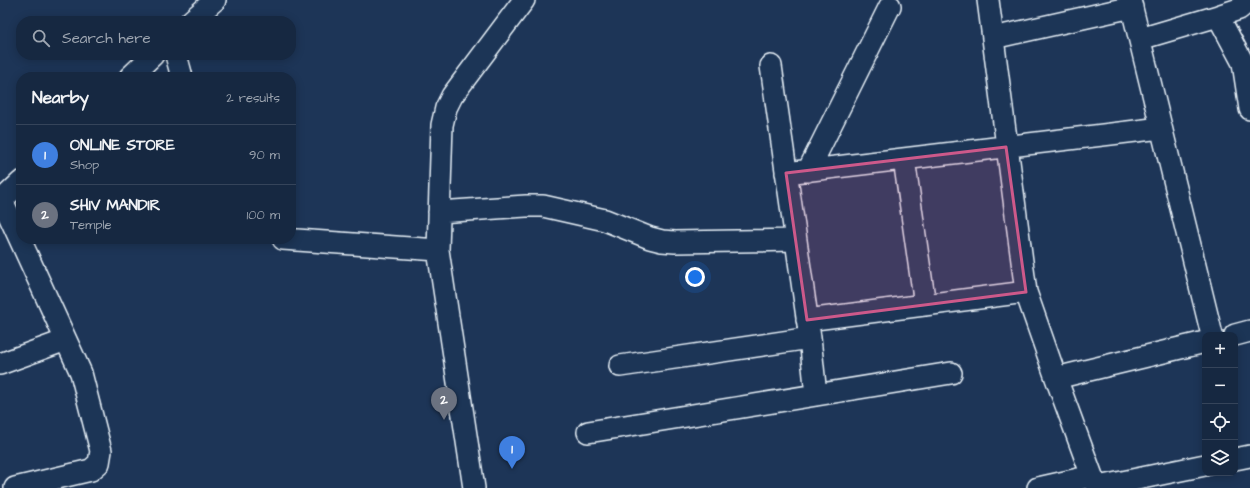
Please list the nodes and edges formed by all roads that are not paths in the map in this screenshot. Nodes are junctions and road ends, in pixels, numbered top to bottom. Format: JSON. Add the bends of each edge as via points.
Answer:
{"nodes":[{"id":1,"x":215,"y":0,"type":"edge"},
{"id":2,"x":524,"y":0,"type":"edge"},
{"id":3,"x":988,"y":0,"type":"edge"},
{"id":4,"x":1131,"y":4,"type":"edge"},
{"id":5,"x":1245,"y":4,"type":"edge"},
{"id":6,"x":890,"y":6,"type":"dead end"},
{"id":7,"x":197,"y":16,"type":"edge"},
{"id":8,"x":1218,"y":16,"type":"junction"},
{"id":9,"x":993,"y":38,"type":"junction"},
{"id":10,"x":1140,"y":39,"type":"junction"},
{"id":11,"x":149,"y":60,"type":"edge"},
{"id":12,"x":177,"y":60,"type":"edge"},
{"id":13,"x":771,"y":66,"type":"dead end"},
{"id":14,"x":135,"y":72,"type":"edge"},
{"id":15,"x":181,"y":72,"type":"edge"},
{"id":16,"x":1250,"y":108,"type":"edge"},
{"id":17,"x":1161,"y":128,"type":"junction"},
{"id":18,"x":1006,"y":147,"type":"junction"},
{"id":19,"x":904,"y":160,"type":"junction"},
{"id":20,"x":808,"y":171,"type":"junction"},
{"id":21,"x":786,"y":173,"type":"junction"},
{"id":22,"x":16,"y":187,"type":"edge"},
{"id":23,"x":1,"y":201,"type":"edge"},
{"id":24,"x":439,"y":212,"type":"junction"},
{"id":25,"x":16,"y":233,"type":"edge"},
{"id":26,"x":296,"y":240,"type":"edge"},
{"id":27,"x":796,"y":240,"type":"junction"},
{"id":28,"x":21,"y":244,"type":"edge"},
{"id":29,"x":438,"y":250,"type":"junction"},
{"id":30,"x":1026,"y":292,"type":"junction"},
{"id":31,"x":925,"y":305,"type":"junction"},
{"id":32,"x":809,"y":329,"type":"junction"},
{"id":33,"x":1250,"y":331,"type":"edge"},
{"id":34,"x":1211,"y":332,"type":"edge"},
{"id":35,"x":1238,"y":334,"type":"edge"},
{"id":36,"x":66,"y":340,"type":"junction"},
{"id":37,"x":1202,"y":343,"type":"edge"},
{"id":38,"x":0,"y":364,"type":"edge"},
{"id":39,"x":620,"y":366,"type":"dead end"},
{"id":40,"x":951,"y":373,"type":"dead end"},
{"id":41,"x":1056,"y":378,"type":"junction"},
{"id":42,"x":816,"y":395,"type":"junction"},
{"id":43,"x":588,"y":432,"type":"dead end"},
{"id":44,"x":1250,"y":456,"type":"edge"},
{"id":45,"x":1238,"y":458,"type":"edge"},
{"id":46,"x":1202,"y":466,"type":"edge"},
{"id":47,"x":1096,"y":484,"type":"edge"},
{"id":48,"x":15,"y":488,"type":"edge"},
{"id":49,"x":474,"y":488,"type":"edge"},
{"id":50,"x":1038,"y":488,"type":"edge"}],
"edges":[{"from":1,"to":7,"type":"street"},
{"from":2,"to":24,"type":"street","via":[[452,96],[446,108],[442,125]]},
{"from":3,"to":9,"type":"street"},
{"from":4,"to":9,"type":"street"},
{"from":4,"to":10,"type":"street"},
{"from":5,"to":8,"type":"street"},
{"from":6,"to":20,"type":"street"},
{"from":8,"to":10,"type":"street"},
{"from":8,"to":16,"type":"street","via":[[1243,63]]},
{"from":9,"to":18,"type":"street"},
{"from":10,"to":17,"type":"street"},
{"from":11,"to":14,"type":"street"},
{"from":12,"to":15,"type":"street"},
{"from":13,"to":21,"type":"street"},
{"from":17,"to":18,"type":"street"},
{"from":17,"to":34,"type":"street"},
{"from":18,"to":19,"type":"street"},
{"from":18,"to":30,"type":"street"},
{"from":19,"to":20,"type":"street"},
{"from":19,"to":31,"type":"street"},
{"from":20,"to":21,"type":"street"},
{"from":21,"to":27,"type":"street"},
{"from":22,"to":23,"type":"street"},
{"from":23,"to":25,"type":"street"},
{"from":24,"to":27,"type":"street","via":[[543,206],[605,220],[662,241]]},
{"from":24,"to":29,"type":"street"},
{"from":26,"to":29,"type":"street"},
{"from":27,"to":32,"type":"street"},
{"from":28,"to":36,"type":"street"},
{"from":29,"to":49,"type":"street"},
{"from":30,"to":31,"type":"street"},
{"from":30,"to":41,"type":"street"},
{"from":31,"to":32,"type":"street"},
{"from":32,"to":39,"type":"street"},
{"from":32,"to":42,"type":"street"},
{"from":33,"to":35,"type":"street"},
{"from":36,"to":38,"type":"street"},
{"from":36,"to":48,"type":"street","via":[[81,372],[101,451],[99,463],[91,470]]},
{"from":37,"to":41,"type":"street"},
{"from":40,"to":42,"type":"street"},
{"from":41,"to":47,"type":"street"},
{"from":42,"to":43,"type":"street"},
{"from":44,"to":45,"type":"street"},
{"from":46,"to":47,"type":"street"},
{"from":47,"to":50,"type":"street"}]}
